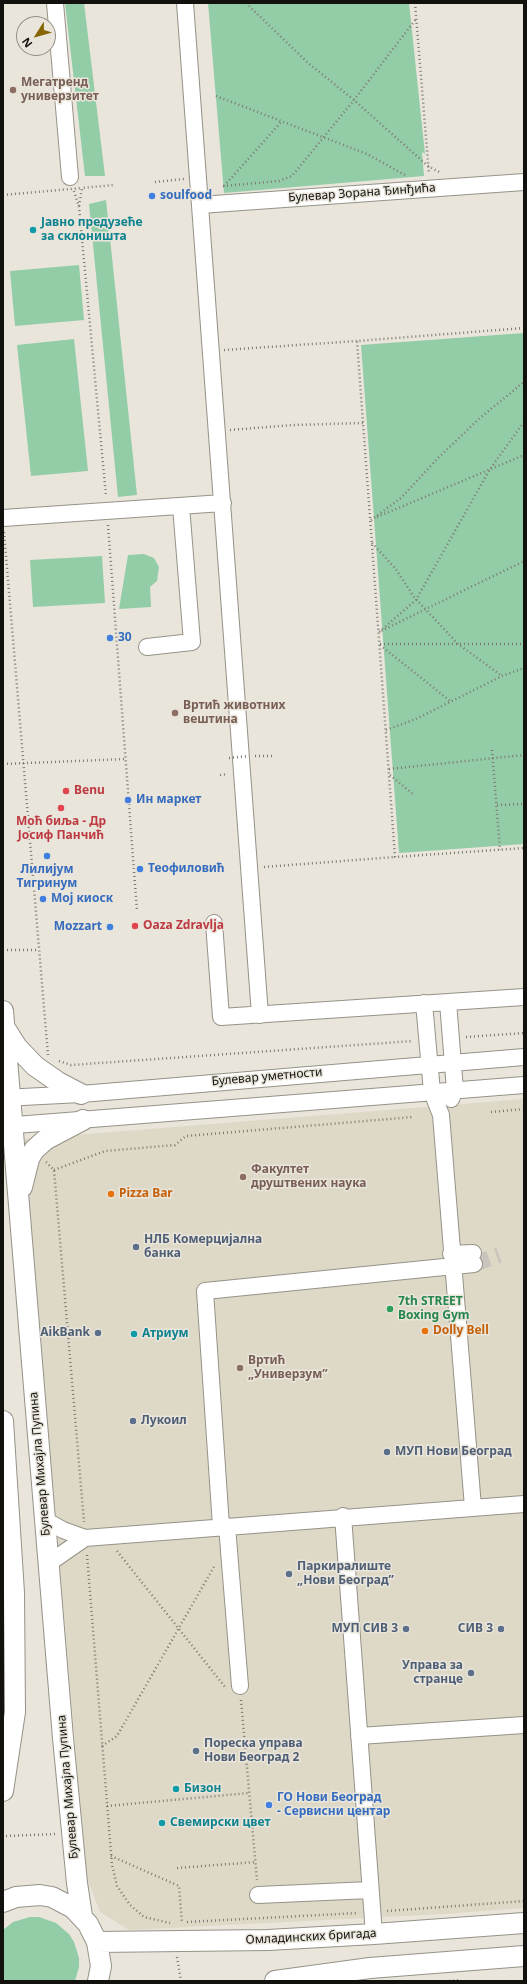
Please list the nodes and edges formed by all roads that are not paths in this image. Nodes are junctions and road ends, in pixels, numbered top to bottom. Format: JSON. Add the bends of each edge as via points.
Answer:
{"nodes":[{"id":1,"x":55,"y":3,"type":"edge"},
{"id":2,"x":185,"y":3,"type":"edge"},
{"id":3,"x":70,"y":177,"type":"road end"},
{"id":4,"x":524,"y":182,"type":"edge"},
{"id":5,"x":200,"y":205,"type":"junction"},
{"id":6,"x":222,"y":503,"type":"junction"},
{"id":7,"x":181,"y":506,"type":"junction"},
{"id":8,"x":3,"y":518,"type":"edge"},
{"id":9,"x":147,"y":647,"type":"dead end"},
{"id":10,"x":214,"y":923,"type":"dead end"},
{"id":11,"x":524,"y":997,"type":"edge"},
{"id":12,"x":448,"y":1002,"type":"junction"},
{"id":13,"x":424,"y":1004,"type":"junction"},
{"id":14,"x":260,"y":1015,"type":"junction"},
{"id":15,"x":4,"y":1019,"type":"edge"},
{"id":16,"x":524,"y":1056,"type":"edge"},
{"id":17,"x":453,"y":1062,"type":"junction"},
{"id":18,"x":430,"y":1064,"type":"junction"},
{"id":19,"x":524,"y":1085,"type":"edge"},
{"id":20,"x":455,"y":1090,"type":"junction"},
{"id":21,"x":432,"y":1092,"type":"junction"},
{"id":22,"x":81,"y":1094,"type":"junction"},
{"id":23,"x":6,"y":1098,"type":"edge"},
{"id":24,"x":441,"y":1115,"type":"junction"},
{"id":25,"x":82,"y":1120,"type":"junction"},
{"id":26,"x":8,"y":1126,"type":"edge"},
{"id":27,"x":19,"y":1200,"type":"junction"},
{"id":28,"x":474,"y":1258,"type":"tunnel mouth"},
{"id":29,"x":452,"y":1261,"type":"junction"},
{"id":30,"x":3,"y":1421,"type":"edge"},
{"id":31,"x":524,"y":1504,"type":"edge"},
{"id":32,"x":473,"y":1507,"type":"junction"},
{"id":33,"x":343,"y":1516,"type":"junction"},
{"id":34,"x":6,"y":1517,"type":"edge"},
{"id":35,"x":45,"y":1520,"type":"junction"},
{"id":36,"x":224,"y":1526,"type":"junction"},
{"id":37,"x":85,"y":1538,"type":"junction"},
{"id":38,"x":49,"y":1563,"type":"junction"},
{"id":39,"x":8,"y":1589,"type":"edge"},
{"id":40,"x":240,"y":1686,"type":"road end"},
{"id":41,"x":524,"y":1725,"type":"edge"},
{"id":42,"x":359,"y":1736,"type":"junction"},
{"id":43,"x":3,"y":1790,"type":"edge"},
{"id":44,"x":370,"y":1890,"type":"junction"},
{"id":45,"x":258,"y":1895,"type":"road end"},
{"id":46,"x":3,"y":1902,"type":"edge"},
{"id":47,"x":82,"y":1916,"type":"junction"},
{"id":48,"x":524,"y":1923,"type":"edge"},
{"id":49,"x":374,"y":1934,"type":"junction"},
{"id":50,"x":97,"y":1942,"type":"junction"},
{"id":51,"x":524,"y":1956,"type":"edge"},
{"id":52,"x":100,"y":1979,"type":"edge"},
{"id":53,"x":275,"y":1981,"type":"edge"}],
"edges":[{"from":1,"to":3,"type":"street"},
{"from":2,"to":5,"type":"street"},
{"from":4,"to":5,"type":"street","name":"Булевар Зорана Ђинђића"},
{"from":5,"to":6,"type":"street"},
{"from":6,"to":7,"type":"street"},
{"from":6,"to":14,"type":"street"},
{"from":7,"to":8,"type":"street"},
{"from":7,"to":9,"type":"street","via":[[192,642]]},
{"from":10,"to":14,"type":"street","via":[[221,1017]]},
{"from":11,"to":12,"type":"street"},
{"from":12,"to":13,"type":"street"},
{"from":12,"to":17,"type":"street"},
{"from":13,"to":14,"type":"street"},
{"from":13,"to":18,"type":"street"},
{"from":15,"to":22,"type":"main road","via":[[17,1047],[35,1066]]},
{"from":15,"to":23,"type":"main road","name":"Булевар Михајла Пупина"},
{"from":16,"to":17,"type":"street","name":"Булевар уметности"},
{"from":17,"to":18,"type":"street","name":"Булевар уметности"},
{"from":17,"to":20,"type":"street"},
{"from":18,"to":21,"type":"street"},
{"from":18,"to":22,"type":"street","name":"Булевар уметности"},
{"from":19,"to":20,"type":"street"},
{"from":20,"to":21,"type":"street"},
{"from":20,"to":24,"type":"street"},
{"from":21,"to":24,"type":"street"},
{"from":21,"to":25,"type":"street"},
{"from":22,"to":23,"type":"street","name":"Булевар уметности"},
{"from":23,"to":26,"type":"main road","name":"Булевар Михајла Пупина"},
{"from":24,"to":29,"type":"street"},
{"from":25,"to":26,"type":"street"},
{"from":25,"to":27,"type":"main road","via":[[45,1140],[34,1150]]},
{"from":26,"to":27,"type":"main road","name":"Булевар Михајла Пупина"},
{"from":27,"to":35,"type":"main road","name":"Булевар Михајла Пупина"},
{"from":28,"to":29,"type":"street"},
{"from":29,"to":32,"type":"street"},
{"from":29,"to":36,"type":"street","via":[[205,1291]]},
{"from":30,"to":34,"type":"main road"},
{"from":31,"to":32,"type":"street"},
{"from":32,"to":33,"type":"street"},
{"from":33,"to":36,"type":"street"},
{"from":33,"to":42,"type":"street"},
{"from":34,"to":39,"type":"main road"},
{"from":35,"to":37,"type":"street"},
{"from":35,"to":38,"type":"main road","name":"Булевар Михајла Пупина"},
{"from":36,"to":37,"type":"street"},
{"from":36,"to":40,"type":"street","via":[[228,1543]]},
{"from":37,"to":38,"type":"street"},
{"from":38,"to":47,"type":"main road","name":"Булевар Михајла Пупина","via":[[72,1834]]},
{"from":39,"to":43,"type":"main road","via":[[15,1712]]},
{"from":41,"to":42,"type":"street"},
{"from":42,"to":44,"type":"street"},
{"from":44,"to":45,"type":"street"},
{"from":44,"to":49,"type":"street"},
{"from":46,"to":47,"type":"main road","via":[[16,1897],[40,1895],[63,1902]]},
{"from":47,"to":50,"type":"main road","via":[[94,1932]]},
{"from":48,"to":49,"type":"main road","name":"Омладинских бригада"},
{"from":49,"to":50,"type":"main road","name":"Омладинских бригада","via":[[268,1940]]},
{"from":50,"to":52,"type":"main road","via":[[101,1958]]},
{"from":51,"to":53,"type":"main road","via":[[370,1968]]}]}
